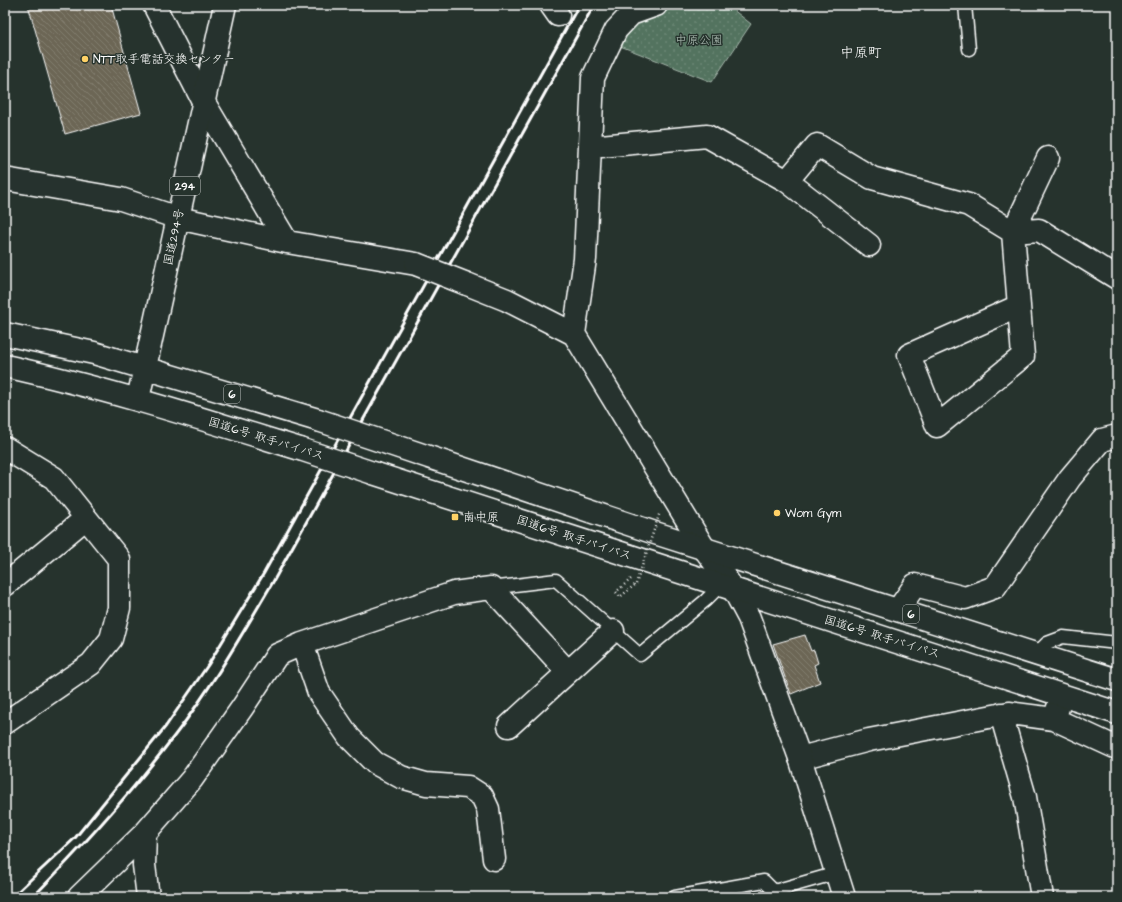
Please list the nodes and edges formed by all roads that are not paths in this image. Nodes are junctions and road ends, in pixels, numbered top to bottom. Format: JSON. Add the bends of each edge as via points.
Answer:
{"nodes":[{"id":1,"x":154,"y":5,"type":"edge"},
{"id":2,"x":225,"y":5,"type":"edge"},
{"id":3,"x":656,"y":5,"type":"edge"},
{"id":4,"x":965,"y":5,"type":"edge"},
{"id":5,"x":969,"y":49,"type":"dead end"},
{"id":6,"x":203,"y":101,"type":"junction"},
{"id":7,"x":590,"y":147,"type":"junction"},
{"id":8,"x":1048,"y":158,"type":"dead end"},
{"id":9,"x":5,"y":179,"type":"edge"},
{"id":10,"x":787,"y":181,"type":"junction"},
{"id":11,"x":178,"y":218,"type":"junction"},
{"id":12,"x":1013,"y":232,"type":"junction"},
{"id":13,"x":287,"y":242,"type":"junction"},
{"id":14,"x":869,"y":245,"type":"dead end"},
{"id":15,"x":1117,"y":278,"type":"edge"},
{"id":16,"x":1019,"y":306,"type":"junction"},
{"id":17,"x":5,"y":334,"type":"edge"},
{"id":18,"x":574,"y":334,"type":"junction"},
{"id":19,"x":5,"y":366,"type":"edge"},
{"id":20,"x":145,"y":368,"type":"junction"},
{"id":21,"x":138,"y":399,"type":"junction"},
{"id":22,"x":1117,"y":436,"type":"edge"},
{"id":23,"x":5,"y":448,"type":"edge"},
{"id":24,"x":86,"y":518,"type":"junction"},
{"id":25,"x":704,"y":548,"type":"junction"},
{"id":26,"x":5,"y":585,"type":"edge"},
{"id":27,"x":491,"y":588,"type":"junction"},
{"id":28,"x":727,"y":588,"type":"junction"},
{"id":29,"x":898,"y":610,"type":"junction"},
{"id":30,"x":613,"y":631,"type":"junction"},
{"id":31,"x":1117,"y":643,"type":"edge"},
{"id":32,"x":302,"y":644,"type":"junction"},
{"id":33,"x":1036,"y":654,"type":"junction"},
{"id":34,"x":568,"y":672,"type":"junction"},
{"id":35,"x":1117,"y":680,"type":"edge"},
{"id":36,"x":1062,"y":696,"type":"junction"},
{"id":37,"x":1117,"y":713,"type":"edge"},
{"id":38,"x":1001,"y":714,"type":"junction"},
{"id":39,"x":1054,"y":720,"type":"junction"},
{"id":40,"x":5,"y":723,"type":"edge"},
{"id":41,"x":509,"y":726,"type":"dead end"},
{"id":42,"x":1117,"y":748,"type":"edge"},
{"id":43,"x":800,"y":758,"type":"junction"},
{"id":44,"x":145,"y":833,"type":"junction"},
{"id":45,"x":494,"y":859,"type":"dead end"},
{"id":46,"x":837,"y":873,"type":"junction"},
{"id":47,"x":79,"y":897,"type":"edge"},
{"id":48,"x":148,"y":897,"type":"edge"},
{"id":49,"x":675,"y":897,"type":"edge"},
{"id":50,"x":844,"y":897,"type":"edge"},
{"id":51,"x":1042,"y":897,"type":"edge"}],
"edges":[{"from":1,"to":6,"type":"main road"},
{"from":2,"to":6,"type":"main road","name":"国道294号","number":"294"},
{"from":3,"to":7,"type":"main road","via":[[631,14],[616,30],[593,78]]},
{"from":4,"to":5,"type":"lane"},
{"from":6,"to":11,"type":"main road","name":"国道294号","number":"294"},
{"from":6,"to":13,"type":"main road"},
{"from":7,"to":10,"type":"main road","via":[[707,136]]},
{"from":7,"to":18,"type":"main road","via":[[585,259]]},
{"from":8,"to":12,"type":"main road"},
{"from":9,"to":11,"type":"main road","via":[[121,199]]},
{"from":10,"to":12,"type":"main road","via":[[817,145],[872,178],[969,205]]},
{"from":10,"to":14,"type":"main road"},
{"from":11,"to":13,"type":"main road"},
{"from":11,"to":20,"type":"main road","name":"国道294号","number":"294"},
{"from":12,"to":15,"type":"main road","via":[[1039,230]]},
{"from":12,"to":16,"type":"main road"},
{"from":13,"to":18,"type":"main road","bridge":true,"via":[[416,264],[508,300]]},
{"from":16,"to":16,"type":"main road","via":[[1023,356],[937,426],[909,355]]},
{"from":17,"to":20,"type":"main road","number":"6","via":[[77,349]]},
{"from":18,"to":25,"type":"main road"},
{"from":19,"to":21,"type":"main road","name":"国道6号 取手バイパス"},
{"from":20,"to":21,"type":"main road","name":"国道294号","number":"294"},
{"from":20,"to":25,"type":"main road","number":"6","bridge":true,"via":[[318,420]]},
{"from":21,"to":28,"type":"main road","name":"国道6号 取手バイパス","bridge":true},
{"from":22,"to":29,"type":"main road","via":[[1102,440],[1070,478],[995,586],[966,598],[915,585]]},
{"from":23,"to":24,"type":"main road","via":[[54,478]]},
{"from":24,"to":26,"type":"main road"},
{"from":24,"to":40,"type":"main road","via":[[119,559],[119,608],[111,639],[91,664]]},
{"from":25,"to":28,"type":"main road"},
{"from":25,"to":29,"type":"main road","number":"6"},
{"from":27,"to":30,"type":"lane","via":[[556,580]]},
{"from":27,"to":32,"type":"main road","via":[[454,593]]},
{"from":27,"to":34,"type":"main road"},
{"from":28,"to":30,"type":"lane","via":[[706,600],[640,655]]},
{"from":28,"to":36,"type":"main road","name":"国道6号 取手バイパス","via":[[958,660]]},
{"from":28,"to":43,"type":"main road","via":[[750,618]]},
{"from":29,"to":33,"type":"main road","number":"6"},
{"from":30,"to":34,"type":"main road"},
{"from":31,"to":33,"type":"lane","via":[[1063,637],[1047,643]]},
{"from":32,"to":44,"type":"main road","via":[[277,655],[192,779]]},
{"from":32,"to":45,"type":"main road","via":[[319,693],[349,738],[375,763],[400,777],[426,784],[468,787],[482,796],[488,809]]},
{"from":33,"to":35,"type":"main road","number":"6"},
{"from":34,"to":41,"type":"main road"},
{"from":36,"to":37,"type":"main road","name":"国道6号 取手バイパス"},
{"from":36,"to":39,"type":"main road"},
{"from":38,"to":39,"type":"main road"},
{"from":38,"to":43,"type":"main road","via":[[869,740]]},
{"from":38,"to":51,"type":"main road","via":[[1025,797]]},
{"from":39,"to":42,"type":"main road"},
{"from":43,"to":46,"type":"main road"},
{"from":44,"to":47,"type":"main road"},
{"from":44,"to":48,"type":"main road","via":[[144,865]]},
{"from":46,"to":49,"type":"lane","via":[[774,891],[764,881]]},
{"from":46,"to":50,"type":"main road"}]}
